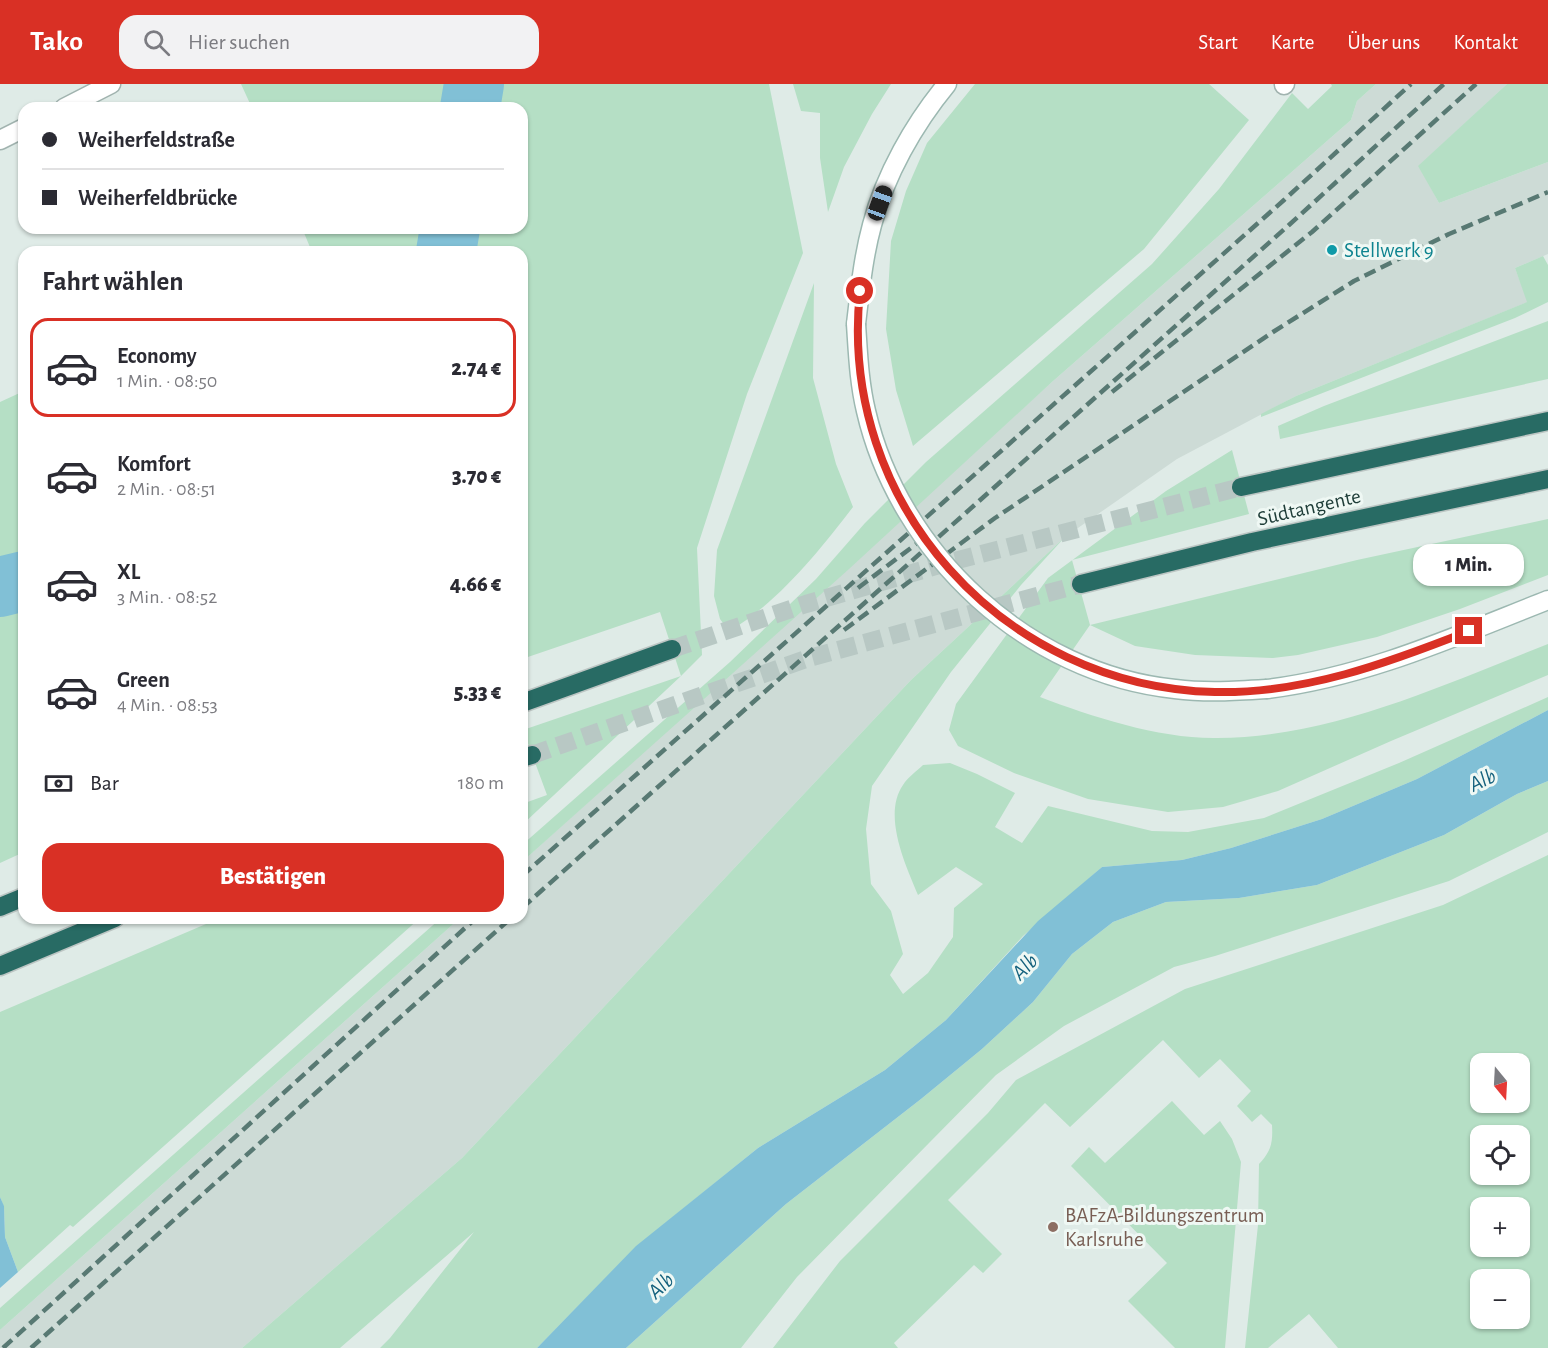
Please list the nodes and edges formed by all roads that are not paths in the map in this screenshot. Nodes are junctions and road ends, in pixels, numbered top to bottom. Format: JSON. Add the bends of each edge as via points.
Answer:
{"nodes":[{"id":1,"x":111,"y":84,"type":"edge"},
{"id":2,"x":946,"y":84,"type":"edge"},
{"id":3,"x":76,"y":102,"type":"edge"},
{"id":4,"x":18,"y":131,"type":"edge"},
{"id":5,"x":0,"y":140,"type":"edge"},
{"id":6,"x":1548,"y":421,"type":"edge"},
{"id":7,"x":1548,"y":479,"type":"edge"},
{"id":8,"x":1241,"y":487,"type":"tunnel mouth"},
{"id":9,"x":1081,"y":585,"type":"tunnel mouth"},
{"id":10,"x":1548,"y":600,"type":"edge"},
{"id":11,"x":672,"y":649,"type":"tunnel mouth"},
{"id":12,"x":528,"y":701,"type":"edge"},
{"id":13,"x":18,"y":900,"type":"edge"},
{"id":14,"x":0,"y":907,"type":"edge"},
{"id":15,"x":101,"y":924,"type":"edge"},
{"id":16,"x":0,"y":966,"type":"edge"}],
"edges":[{"from":1,"to":3,"type":"street"},
{"from":2,"to":10,"type":"street","bridge":true,"via":[[907,142],[887,184],[867,246],[856,324],[866,411],[887,473],[928,543],[970,592],[1041,645],[1102,672],[1174,689],[1217,692],[1302,685],[1385,663]]},
{"from":4,"to":5,"type":"street"},
{"from":6,"to":8,"type":"highway","name":"Südtangente"},
{"from":7,"to":9,"type":"highway","name":"Südtangente","via":[[1263,540]]},
{"from":11,"to":12,"type":"highway"},
{"from":13,"to":14,"type":"highway"},
{"from":15,"to":16,"type":"highway"}]}
